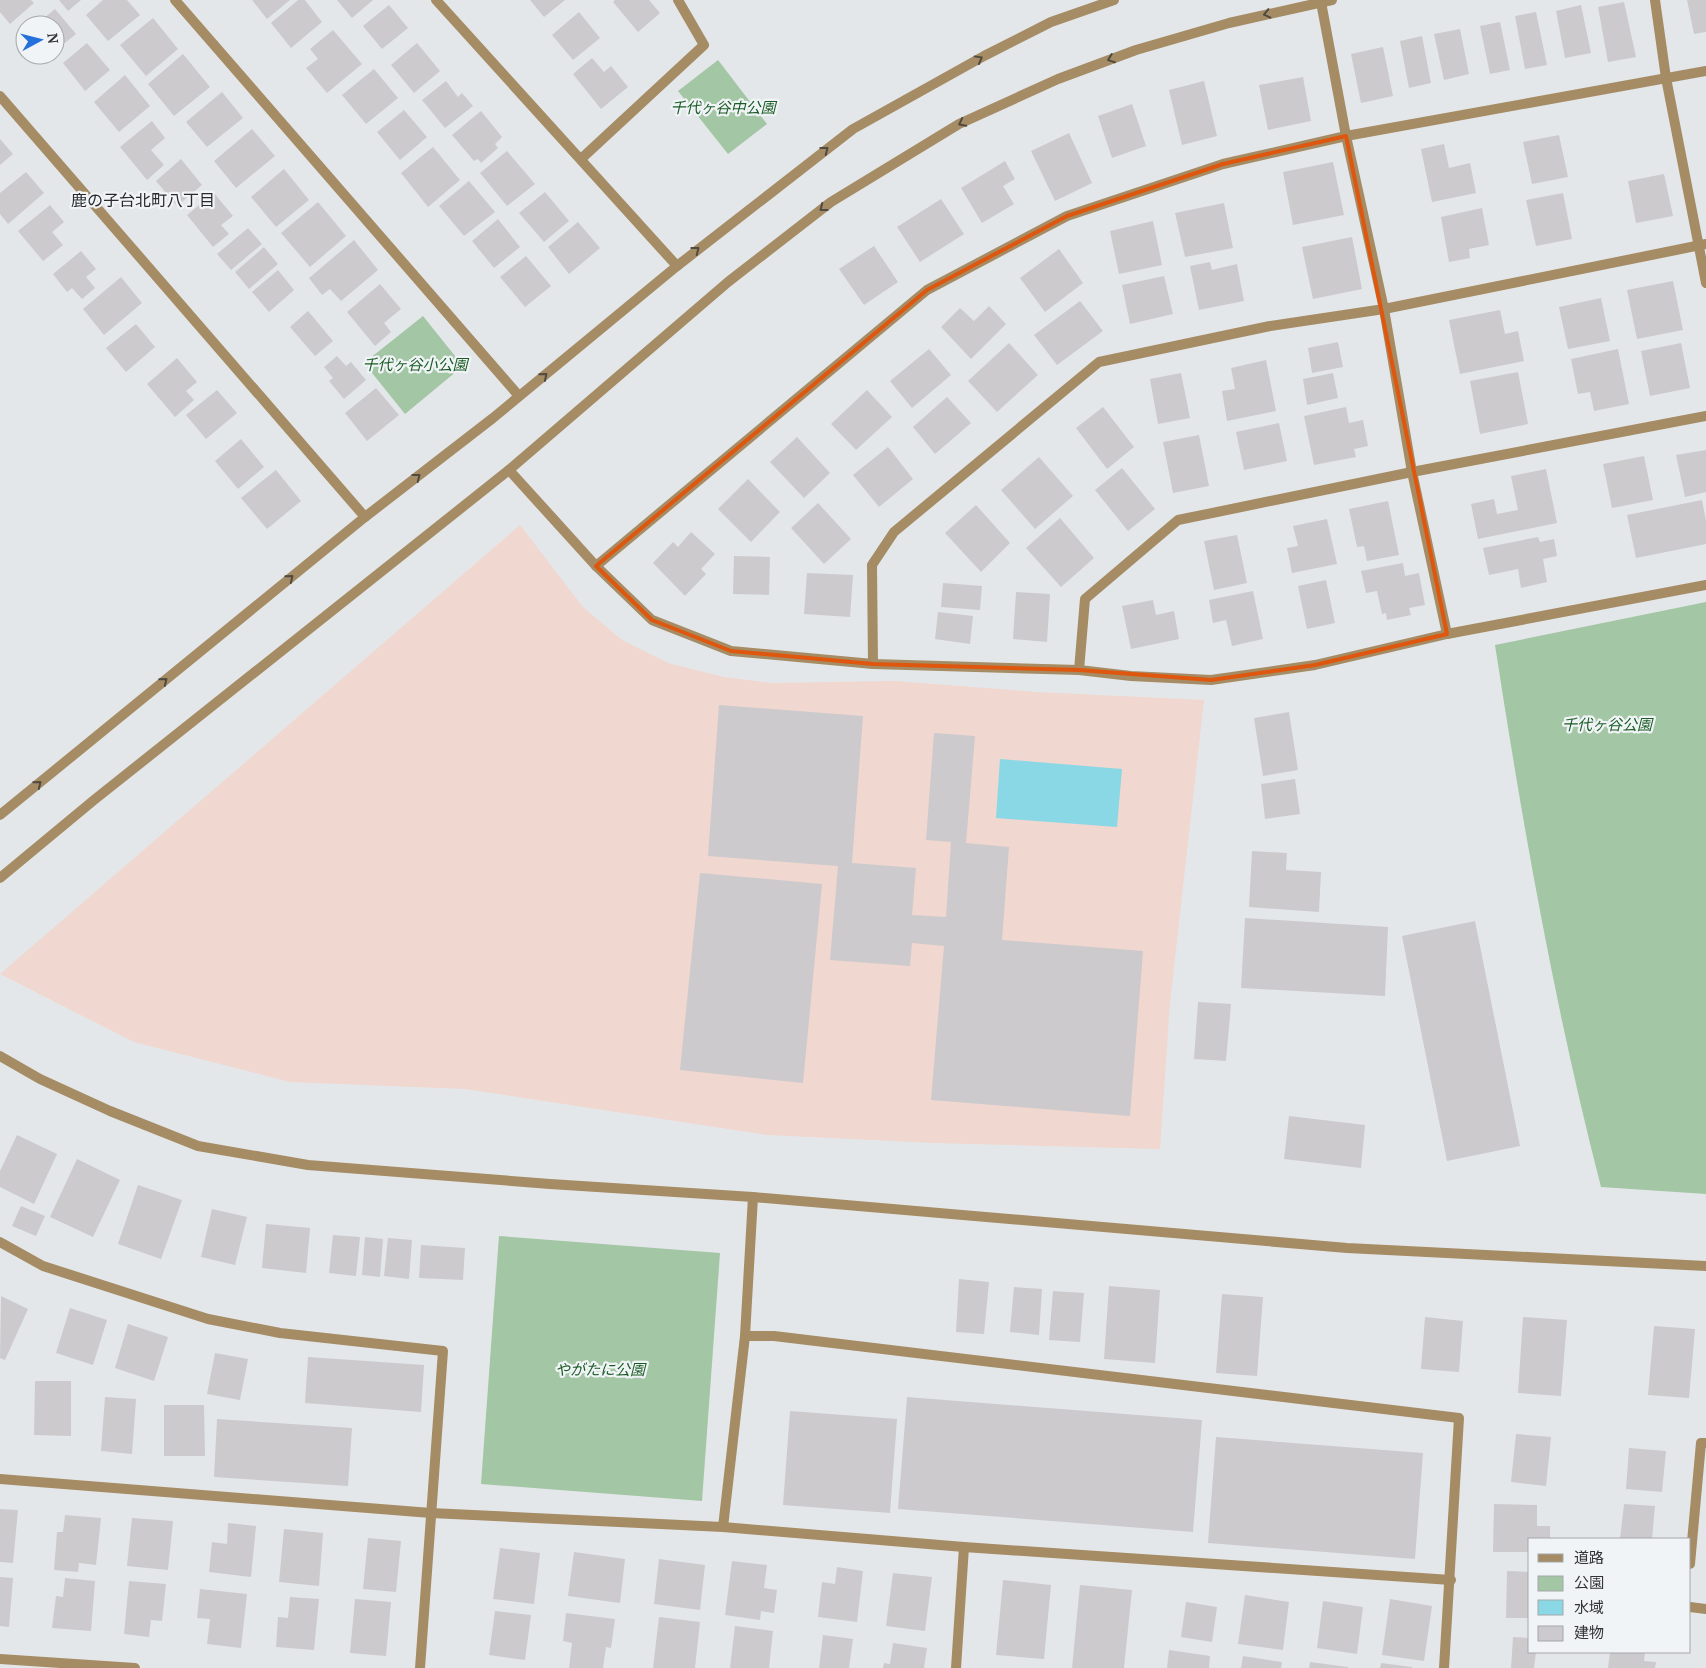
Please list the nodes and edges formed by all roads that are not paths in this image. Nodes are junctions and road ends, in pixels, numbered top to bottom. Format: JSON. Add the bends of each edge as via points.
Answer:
{"nodes":[{"id":1,"x":175,"y":0,"type":"edge"},
{"id":2,"x":436,"y":0,"type":"edge"},
{"id":3,"x":678,"y":0,"type":"edge"},
{"id":4,"x":1114,"y":0,"type":"edge"},
{"id":5,"x":1655,"y":0,"type":"edge"},
{"id":6,"x":1326,"y":1,"type":"edge"},
{"id":7,"x":1706,"y":71,"type":"edge"},
{"id":8,"x":1666,"y":78,"type":"junction"},
{"id":9,"x":0,"y":96,"type":"edge"},
{"id":10,"x":1346,"y":136,"type":"junction"},
{"id":11,"x":581,"y":159,"type":"junction"},
{"id":12,"x":1702,"y":245,"type":"edge"},
{"id":13,"x":677,"y":266,"type":"junction"},
{"id":14,"x":1706,"y":283,"type":"edge"},
{"id":15,"x":1384,"y":309,"type":"junction"},
{"id":16,"x":520,"y":396,"type":"junction"},
{"id":17,"x":1706,"y":416,"type":"edge"},
{"id":18,"x":508,"y":470,"type":"junction"},
{"id":19,"x":1412,"y":472,"type":"junction"},
{"id":20,"x":365,"y":517,"type":"junction"},
{"id":21,"x":596,"y":566,"type":"junction"},
{"id":22,"x":1706,"y":585,"type":"edge"},
{"id":23,"x":1447,"y":634,"type":"junction"},
{"id":24,"x":873,"y":664,"type":"junction"},
{"id":25,"x":1079,"y":670,"type":"junction"},
{"id":26,"x":0,"y":815,"type":"edge"},
{"id":27,"x":0,"y":878,"type":"edge"},
{"id":28,"x":0,"y":1056,"type":"edge"},
{"id":29,"x":753,"y":1197,"type":"junction"},
{"id":30,"x":0,"y":1242,"type":"edge"},
{"id":31,"x":1706,"y":1266,"type":"edge"},
{"id":32,"x":745,"y":1336,"type":"junction"},
{"id":33,"x":1706,"y":1443,"type":"edge"},
{"id":34,"x":0,"y":1479,"type":"edge"},
{"id":35,"x":431,"y":1513,"type":"junction"},
{"id":36,"x":723,"y":1527,"type":"junction"},
{"id":37,"x":964,"y":1547,"type":"junction"},
{"id":38,"x":1691,"y":1554,"type":"edge"},
{"id":39,"x":1451,"y":1580,"type":"junction"},
{"id":40,"x":1691,"y":1607,"type":"edge"},
{"id":41,"x":1706,"y":1609,"type":"edge"},
{"id":42,"x":0,"y":1659,"type":"edge"},
{"id":43,"x":135,"y":1668,"type":"edge"},
{"id":44,"x":420,"y":1668,"type":"edge"},
{"id":45,"x":956,"y":1668,"type":"edge"},
{"id":46,"x":1444,"y":1668,"type":"edge"}],
"edges":[{"from":1,"to":16,"type":"street"},
{"from":2,"to":11,"type":"street"},
{"from":3,"to":11,"type":"street","via":[[704,45]]},
{"from":13,"to":4,"type":"street","one_way":true,"via":[[852,129],[1051,22]]},
{"from":5,"to":8,"type":"street"},
{"from":6,"to":10,"type":"street"},
{"from":6,"to":18,"type":"street","one_way":true,"via":[[1229,23],[1136,50],[1058,79],[959,124],[831,202],[728,282]]},
{"from":7,"to":8,"type":"street"},
{"from":8,"to":10,"type":"street"},
{"from":8,"to":12,"type":"street"},
{"from":9,"to":20,"type":"street"},
{"from":10,"to":15,"type":"street"},
{"from":10,"to":21,"type":"street","via":[[1223,164],[1067,216],[927,290]]},
{"from":11,"to":13,"type":"street"},
{"from":12,"to":14,"type":"street"},
{"from":12,"to":15,"type":"street"},
{"from":16,"to":13,"type":"street","one_way":true},
{"from":15,"to":19,"type":"street"},
{"from":15,"to":24,"type":"street","via":[[1270,326],[1099,362],[894,532],[872,565]]},
{"from":20,"to":16,"type":"street","one_way":true},
{"from":17,"to":19,"type":"street"},
{"from":18,"to":21,"type":"street"},
{"from":18,"to":27,"type":"street"},
{"from":19,"to":23,"type":"street"},
{"from":19,"to":25,"type":"street","via":[[1178,520],[1085,599]]},
{"from":26,"to":20,"type":"street","one_way":true},
{"from":21,"to":24,"type":"street","via":[[652,620],[731,652]]},
{"from":22,"to":23,"type":"street"},
{"from":23,"to":25,"type":"street","via":[[1315,665],[1211,680]]},
{"from":24,"to":25,"type":"street"},
{"from":28,"to":29,"type":"street","via":[[40,1079],[198,1146],[308,1165]]},
{"from":29,"to":31,"type":"street","via":[[1347,1248]]},
{"from":29,"to":32,"type":"street"},
{"from":30,"to":35,"type":"street","via":[[43,1266],[208,1319],[280,1333],[443,1351]]},
{"from":32,"to":36,"type":"street"},
{"from":32,"to":39,"type":"street","via":[[784,1337],[1459,1418]]},
{"from":33,"to":38,"type":"street","via":[[1702,1442]]},
{"from":34,"to":35,"type":"street"},
{"from":35,"to":36,"type":"street"},
{"from":35,"to":44,"type":"street"},
{"from":36,"to":37,"type":"street"},
{"from":37,"to":39,"type":"street"},
{"from":37,"to":45,"type":"street"},
{"from":39,"to":46,"type":"street"},
{"from":40,"to":41,"type":"street"},
{"from":42,"to":43,"type":"street"}]}
